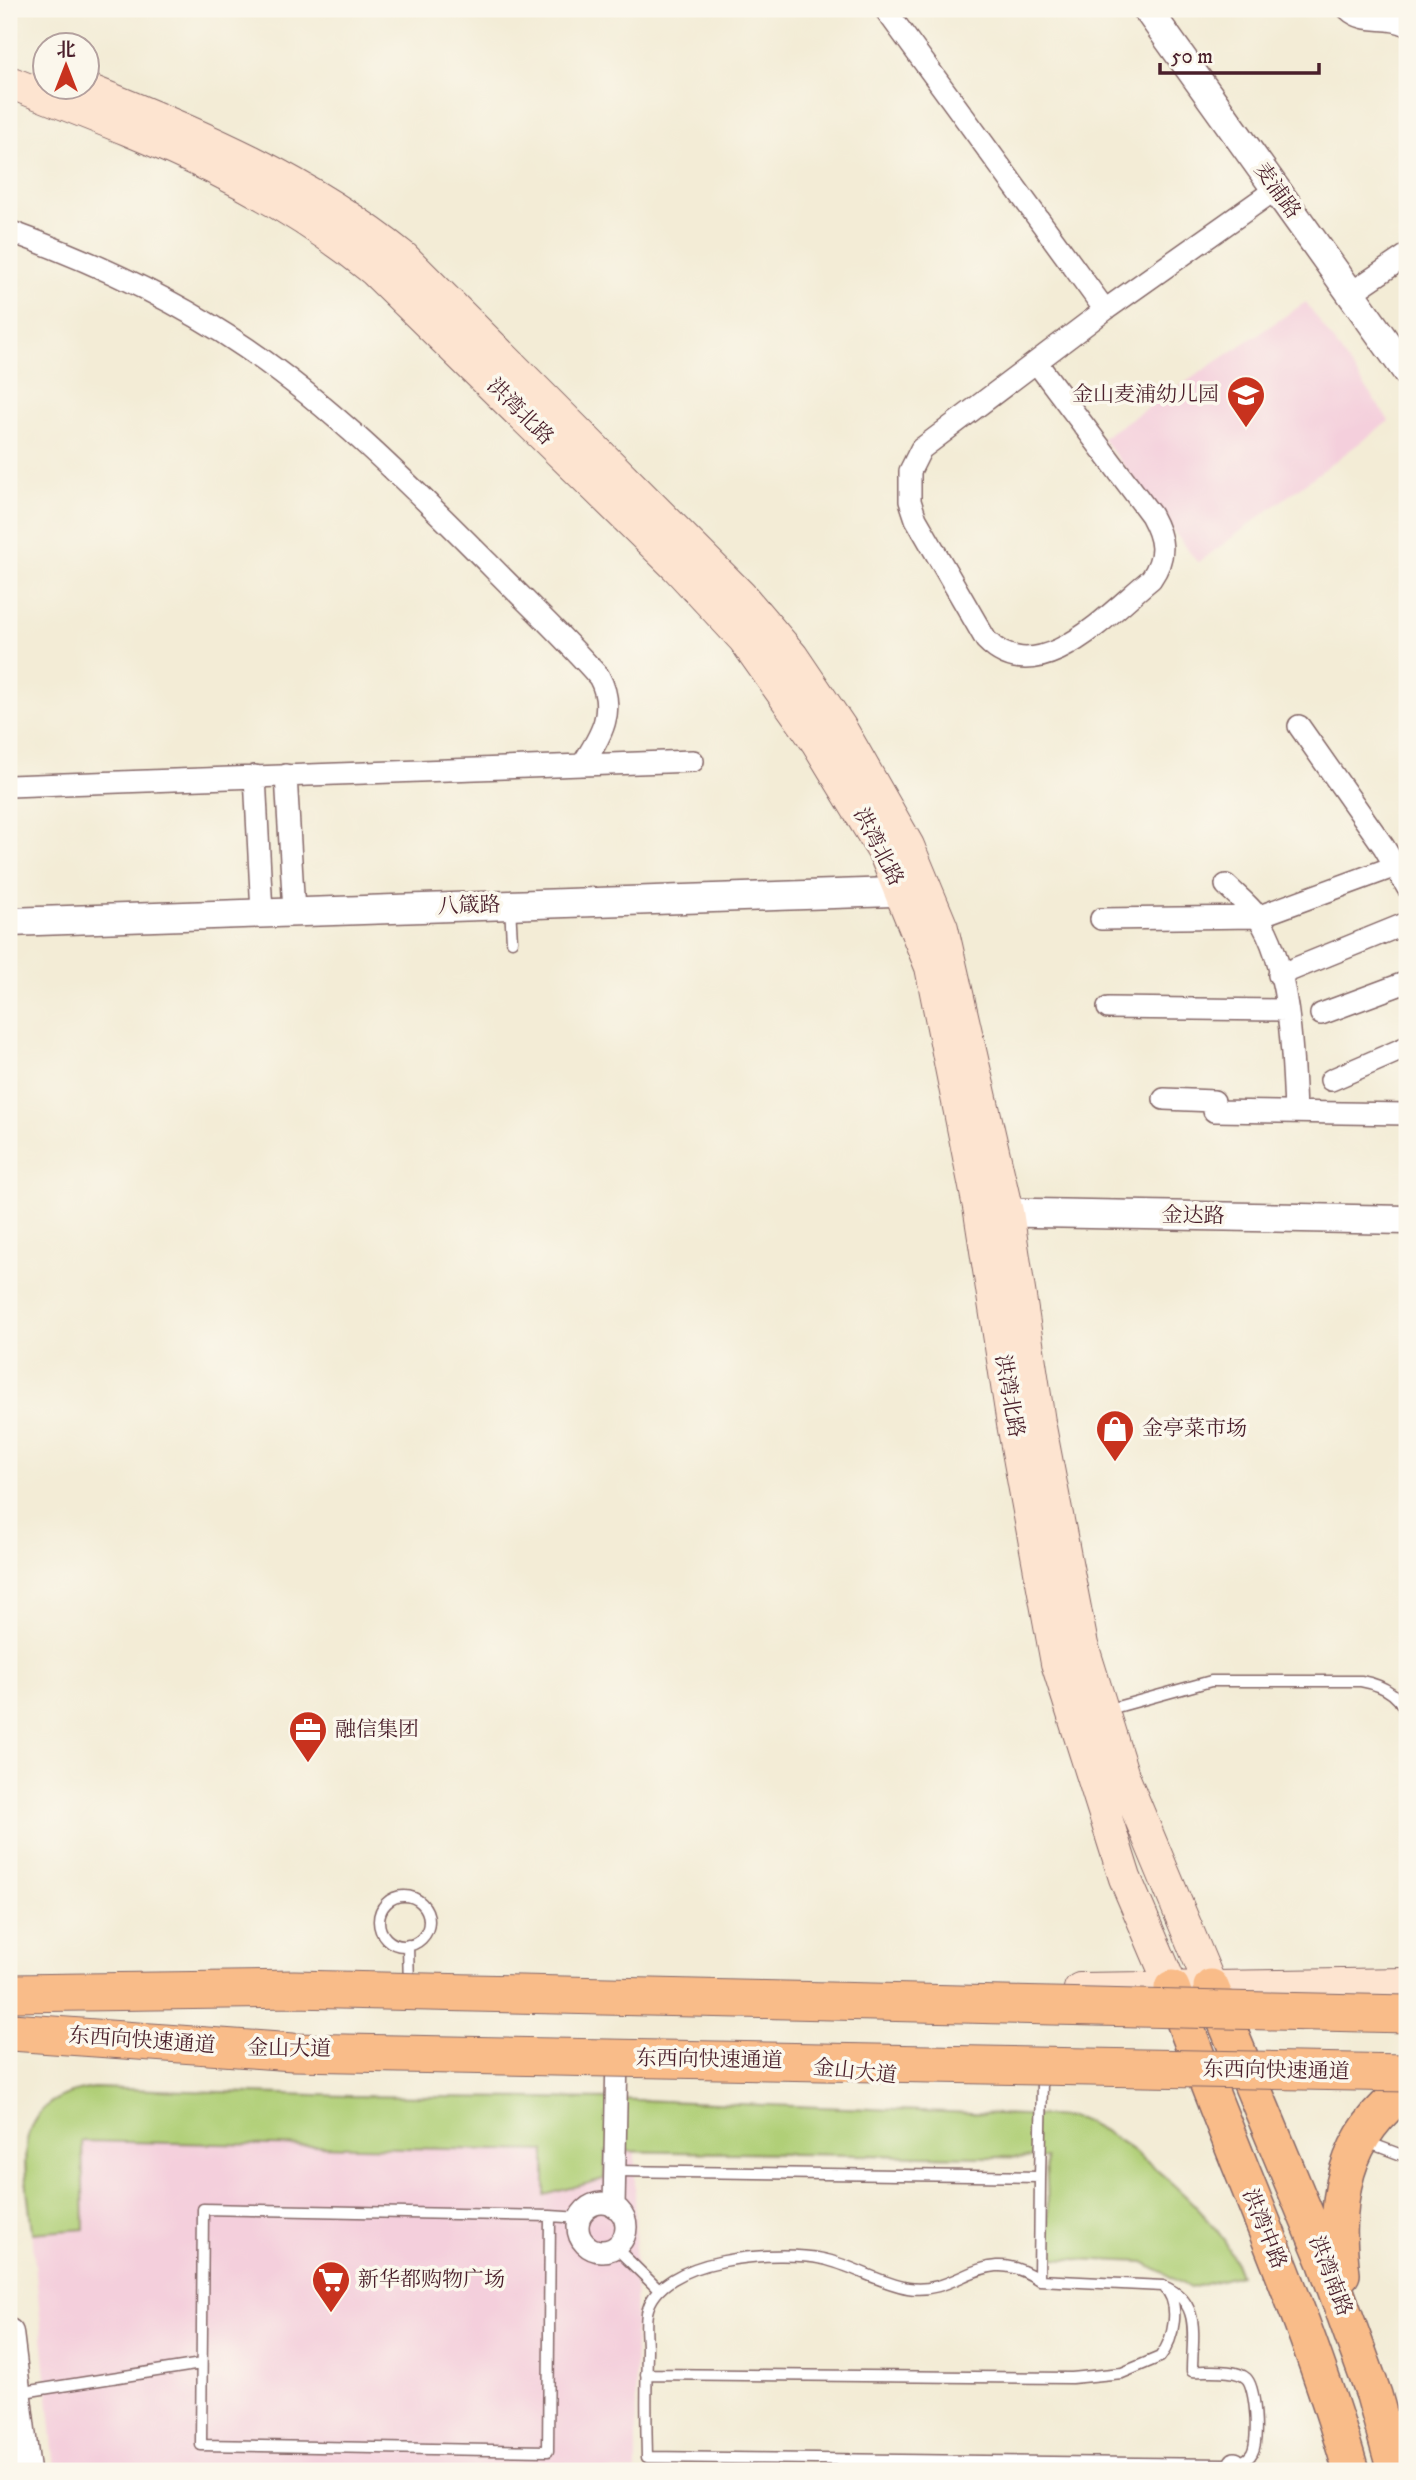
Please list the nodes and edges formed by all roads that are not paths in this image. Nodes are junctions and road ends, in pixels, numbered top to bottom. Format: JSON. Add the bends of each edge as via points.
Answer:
{"nodes":[{"id":1,"x":885,"y":9,"type":"edge"},
{"id":2,"x":1147,"y":9,"type":"edge"},
{"id":3,"x":1348,"y":9,"type":"edge"},
{"id":4,"x":1407,"y":25,"type":"edge"},
{"id":5,"x":9,"y":59,"type":"edge"},
{"id":6,"x":32,"y":68,"type":"edge"},
{"id":7,"x":9,"y":82,"type":"edge"},
{"id":8,"x":102,"y":96,"type":"edge"},
{"id":9,"x":1276,"y":189,"type":"junction"},
{"id":10,"x":9,"y":231,"type":"edge"},
{"id":11,"x":1407,"y":255,"type":"edge"},
{"id":12,"x":1351,"y":293,"type":"junction"},
{"id":13,"x":1105,"y":310,"type":"junction"},
{"id":14,"x":1036,"y":362,"type":"junction"},
{"id":15,"x":1407,"y":372,"type":"edge"},
{"id":16,"x":1299,"y":726,"type":"dead end"},
{"id":17,"x":693,"y":761,"type":"dead end"},
{"id":18,"x":582,"y":765,"type":"junction"},
{"id":19,"x":286,"y":775,"type":"junction"},
{"id":20,"x":255,"y":776,"type":"junction"},
{"id":21,"x":9,"y":786,"type":"edge"},
{"id":22,"x":1396,"y":866,"type":"junction"},
{"id":23,"x":1226,"y":885,"type":"dead end"},
{"id":24,"x":1407,"y":887,"type":"edge"},
{"id":25,"x":915,"y":891,"type":"junction"},
{"id":26,"x":510,"y":904,"type":"junction"},
{"id":27,"x":294,"y":912,"type":"junction"},
{"id":28,"x":262,"y":913,"type":"junction"},
{"id":29,"x":1257,"y":917,"type":"junction"},
{"id":30,"x":1101,"y":919,"type":"dead end"},
{"id":31,"x":9,"y":922,"type":"edge"},
{"id":32,"x":1407,"y":923,"type":"edge"},
{"id":33,"x":512,"y":941,"type":"dead end"},
{"id":34,"x":1279,"y":975,"type":"junction"},
{"id":35,"x":1407,"y":982,"type":"edge"},
{"id":36,"x":1108,"y":1009,"type":"dead end"},
{"id":37,"x":1287,"y":1010,"type":"junction"},
{"id":38,"x":1321,"y":1014,"type":"dead end"},
{"id":39,"x":1407,"y":1047,"type":"edge"},
{"id":40,"x":1331,"y":1080,"type":"dead end"},
{"id":41,"x":1164,"y":1099,"type":"dead end"},
{"id":42,"x":1295,"y":1112,"type":"junction"},
{"id":43,"x":1407,"y":1114,"type":"edge"},
{"id":44,"x":993,"y":1212,"type":"junction"},
{"id":45,"x":1407,"y":1220,"type":"edge"},
{"id":46,"x":1395,"y":1695,"type":"junction"},
{"id":47,"x":1407,"y":1695,"type":"edge"},
{"id":48,"x":1087,"y":1715,"type":"junction"},
{"id":49,"x":1407,"y":1720,"type":"edge"},
{"id":50,"x":408,"y":1945,"type":"junction"},
{"id":51,"x":1407,"y":1984,"type":"edge"},
{"id":52,"x":11,"y":1987,"type":"edge"},
{"id":53,"x":409,"y":1987,"type":"junction"},
{"id":54,"x":1211,"y":1987,"type":"junction"},
{"id":55,"x":1172,"y":1988,"type":"junction"},
{"id":56,"x":1407,"y":2014,"type":"edge"},
{"id":57,"x":10,"y":2039,"type":"edge"},
{"id":58,"x":617,"y":2054,"type":"junction"},
{"id":59,"x":1407,"y":2076,"type":"edge"},
{"id":60,"x":1042,"y":2083,"type":"junction"},
{"id":61,"x":1206,"y":2085,"type":"junction"},
{"id":62,"x":1253,"y":2085,"type":"junction"},
{"id":63,"x":1407,"y":2090,"type":"edge"},
{"id":64,"x":1359,"y":2139,"type":"junction"},
{"id":65,"x":1407,"y":2157,"type":"edge"},
{"id":66,"x":615,"y":2171,"type":"junction"},
{"id":67,"x":1040,"y":2177,"type":"junction"},
{"id":68,"x":614,"y":2207,"type":"junction"},
{"id":69,"x":550,"y":2216,"type":"junction"},
{"id":70,"x":581,"y":2217,"type":"junction"},
{"id":71,"x":615,"y":2248,"type":"junction"},
{"id":72,"x":1039,"y":2280,"type":"junction"},
{"id":73,"x":1163,"y":2286,"type":"junction"},
{"id":74,"x":659,"y":2290,"type":"junction"},
{"id":75,"x":1349,"y":2326,"type":"junction"},
{"id":76,"x":9,"y":2333,"type":"edge"},
{"id":77,"x":201,"y":2364,"type":"junction"},
{"id":78,"x":646,"y":2374,"type":"junction"},
{"id":79,"x":16,"y":2393,"type":"junction"},
{"id":80,"x":1236,"y":2467,"type":"edge"},
{"id":81,"x":26,"y":2471,"type":"edge"},
{"id":82,"x":1351,"y":2471,"type":"edge"},
{"id":83,"x":1395,"y":2471,"type":"edge"}],
"edges":[{"from":1,"to":13,"type":"street"},
{"from":2,"to":9,"type":"street","name":"麦浦路"},
{"from":3,"to":4,"type":"street","via":[[1360,18]]},
{"from":5,"to":6,"type":"main road"},
{"from":7,"to":25,"type":"main road","name":"洪湾北路","via":[[158,141],[250,185],[347,248],[401,295],[744,639],[796,708]]},
{"from":8,"to":25,"type":"main road","name":"洪湾北路","via":[[279,174],[354,220],[404,258],[655,506],[792,656],[840,727],[908,846]]},
{"from":9,"to":12,"type":"street","name":"麦浦路"},
{"from":9,"to":13,"type":"street"},
{"from":10,"to":18,"type":"street","via":[[94,264],[183,309],[247,349],[362,440],[599,677],[607,712],[601,737]]},
{"from":11,"to":12,"type":"street"},
{"from":12,"to":15,"type":"street","name":"麦浦路"},
{"from":13,"to":14,"type":"street"},
{"from":14,"to":14,"type":"street","via":[[921,449],[910,471],[910,501],[916,519],[986,640],[995,650],[1017,659],[1049,656],[1066,647],[1151,579],[1164,549],[1151,515]]},
{"from":16,"to":22,"type":"street"},
{"from":17,"to":18,"type":"street"},
{"from":18,"to":19,"type":"street"},
{"from":19,"to":20,"type":"street"},
{"from":19,"to":27,"type":"street"},
{"from":20,"to":21,"type":"street"},
{"from":20,"to":28,"type":"street"},
{"from":22,"to":24,"type":"street"},
{"from":22,"to":29,"type":"street"},
{"from":23,"to":29,"type":"street"},
{"from":25,"to":26,"type":"street","name":"八箴路"},
{"from":25,"to":44,"type":"main road","name":"洪湾北路"},
{"from":26,"to":27,"type":"street","name":"八箴路"},
{"from":26,"to":33,"type":"lane"},
{"from":27,"to":28,"type":"street","name":"八箴路"},
{"from":28,"to":31,"type":"street","name":"八箴路"},
{"from":29,"to":30,"type":"street"},
{"from":29,"to":34,"type":"street"},
{"from":32,"to":34,"type":"street"},
{"from":34,"to":37,"type":"street"},
{"from":35,"to":38,"type":"street"},
{"from":36,"to":37,"type":"street"},
{"from":37,"to":42,"type":"street"},
{"from":39,"to":40,"type":"street"},
{"from":41,"to":42,"type":"street","via":[[1214,1101],[1214,1111]]},
{"from":42,"to":43,"type":"street"},
{"from":44,"to":45,"type":"street","name":"金达路"},
{"from":44,"to":48,"type":"main road","name":"洪湾北路","via":[[1045,1600]]},
{"from":46,"to":47,"type":"lane"},
{"from":46,"to":48,"type":"lane","via":[[1361,1681],[1221,1680]]},
{"from":46,"to":49,"type":"lane"},
{"from":48,"to":54,"type":"main road","name":"洪湾北路","via":[[1142,1827]]},
{"from":48,"to":55,"type":"main road","name":"洪湾北路","via":[[1125,1878]]},
{"from":50,"to":50,"type":"lane","via":[[422,1938],[429,1917],[415,1899],[399,1897],[385,1905],[379,1921],[385,1937]]},
{"from":50,"to":53,"type":"lane"},
{"from":51,"to":54,"type":"main road"},
{"from":52,"to":53,"type":"main road"},
{"from":52,"to":56,"type":"highway","name":"东西向快速通道","bridge":true},
{"from":53,"to":55,"type":"main road"},
{"from":54,"to":55,"type":"main road"},
{"from":54,"to":62,"type":"main road","name":"洪湾南路"},
{"from":55,"to":61,"type":"main road","name":"洪湾中路"},
{"from":57,"to":58,"type":"main road","name":"金山大道"},
{"from":57,"to":59,"type":"highway","name":"东西向快速通道","bridge":true,"via":[[293,2052]]},
{"from":58,"to":60,"type":"main road","name":"金山大道","via":[[701,2055],[925,2080]]},
{"from":58,"to":66,"type":"street"},
{"from":59,"to":62,"type":"main road","name":"金山大道","via":[[1328,2085]]},
{"from":60,"to":61,"type":"main road","name":"金山大道"},
{"from":60,"to":67,"type":"lane"},
{"from":61,"to":62,"type":"main road","name":"金山大道"},
{"from":61,"to":82,"type":"main road","name":"洪湾中路","via":[[1303,2328]]},
{"from":62,"to":75,"type":"main road","name":"洪湾南路"},
{"from":63,"to":64,"type":"main road","via":[[1376,2115]]},
{"from":64,"to":65,"type":"lane"},
{"from":64,"to":75,"type":"main road","via":[[1346,2167],[1339,2202],[1338,2239]]},
{"from":66,"to":67,"type":"lane"},
{"from":66,"to":68,"type":"street"},
{"from":67,"to":72,"type":"lane"},
{"from":68,"to":70,"type":"street","via":[[596,2204]]},
{"from":68,"to":71,"type":"street","via":[[626,2228]]},
{"from":69,"to":70,"type":"lane"},
{"from":69,"to":77,"type":"lane","via":[[203,2209]]},
{"from":69,"to":77,"type":"lane","via":[[548,2451],[201,2445]]},
{"from":70,"to":71,"type":"street","via":[[578,2228],[584,2243],[599,2251]]},
{"from":71,"to":74,"type":"lane"},
{"from":72,"to":73,"type":"lane"},
{"from":72,"to":74,"type":"lane","via":[[1020,2268],[992,2265],[921,2289],[820,2258],[785,2257],[719,2261]]},
{"from":73,"to":78,"type":"lane","via":[[1170,2292],[1174,2313],[1166,2349],[1138,2369],[1106,2375]]},
{"from":73,"to":80,"type":"lane","via":[[1181,2294],[1188,2305],[1193,2322],[1192,2371],[1239,2374],[1252,2387],[1255,2442],[1252,2453]]},
{"from":74,"to":78,"type":"lane","via":[[647,2313]]},
{"from":75,"to":83,"type":"main road","name":"洪湾南路"},
{"from":76,"to":79,"type":"street"},
{"from":77,"to":79,"type":"lane"},
{"from":78,"to":80,"type":"lane","via":[[647,2457]]},
{"from":79,"to":81,"type":"street"}]}
